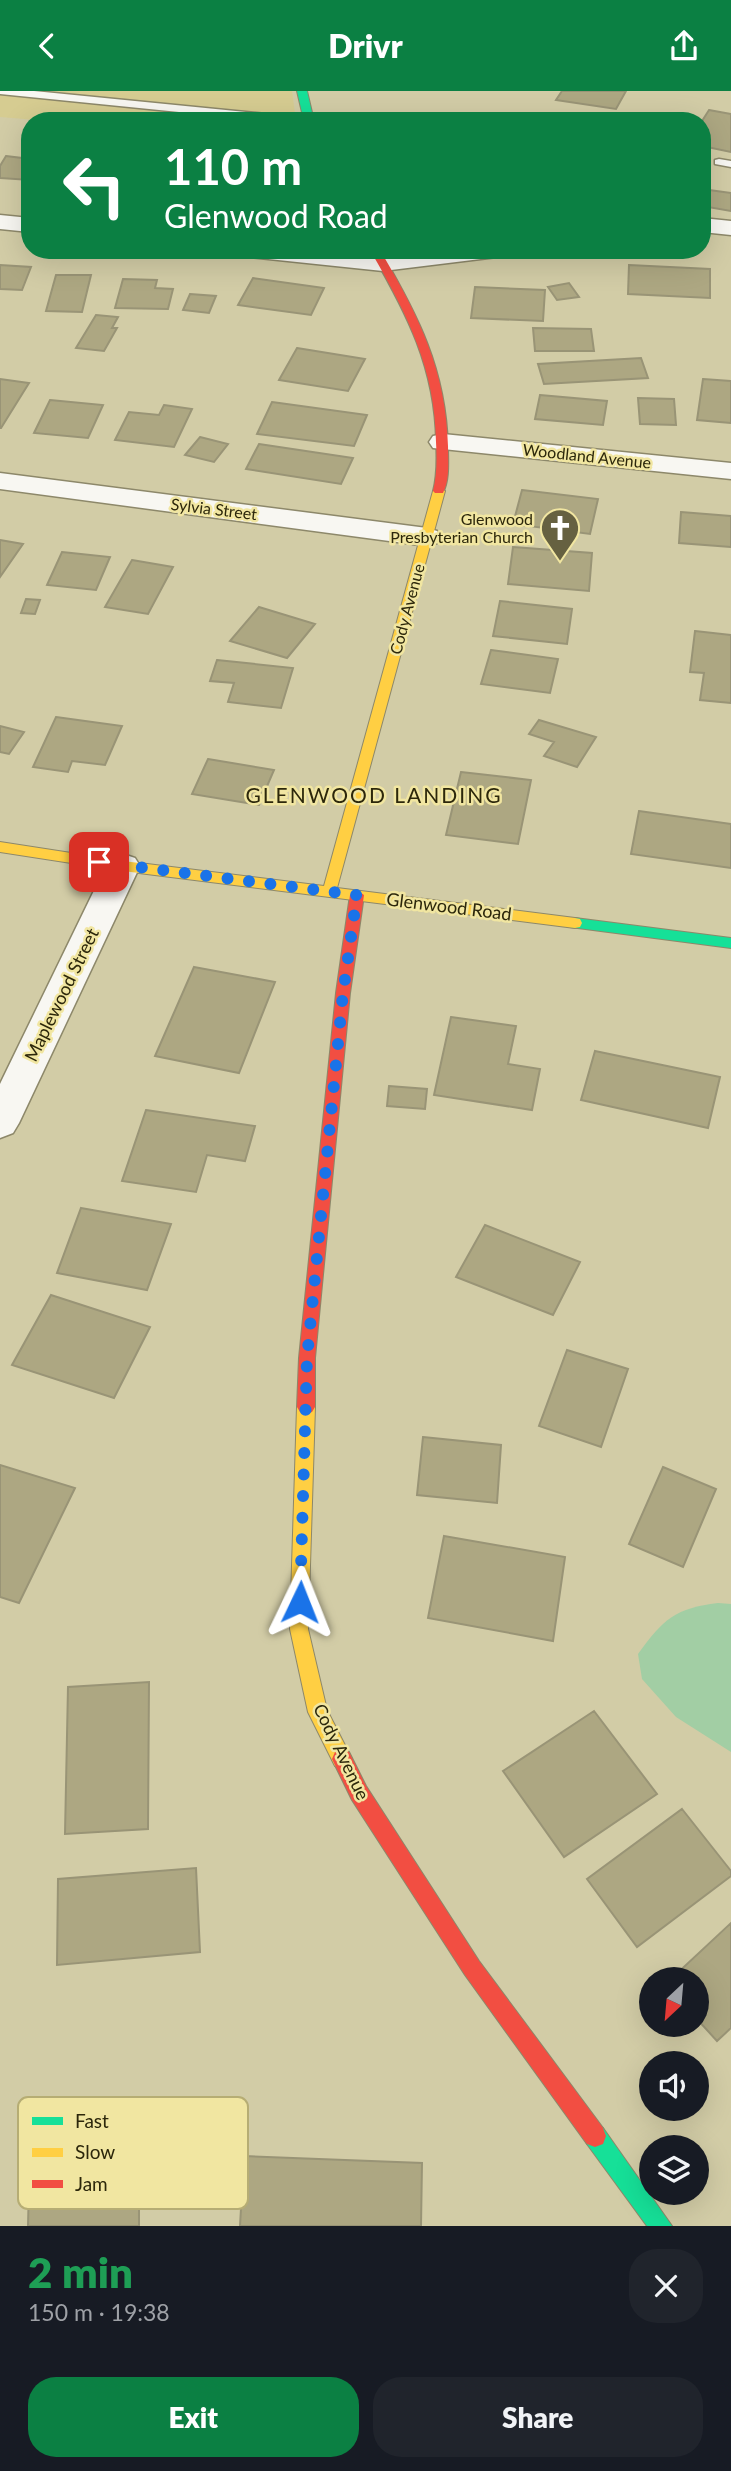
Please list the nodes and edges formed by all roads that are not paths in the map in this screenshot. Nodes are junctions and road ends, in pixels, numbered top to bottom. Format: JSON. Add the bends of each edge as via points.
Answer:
{"nodes":[{"id":1,"x":0,"y":91,"type":"edge"},
{"id":2,"x":302,"y":91,"type":"edge"},
{"id":3,"x":216,"y":112,"type":"edge"},
{"id":4,"x":306,"y":112,"type":"edge"},
{"id":5,"x":0,"y":222,"type":"edge"},
{"id":6,"x":21,"y":224,"type":"edge"},
{"id":7,"x":711,"y":226,"type":"edge"},
{"id":8,"x":731,"y":228,"type":"edge"},
{"id":9,"x":380,"y":259,"type":"edge"},
{"id":10,"x":443,"y":442,"type":"junction"},
{"id":11,"x":731,"y":471,"type":"edge"},
{"id":12,"x":0,"y":481,"type":"edge"},
{"id":13,"x":427,"y":537,"type":"junction"},
{"id":14,"x":0,"y":847,"type":"edge"},
{"id":15,"x":123,"y":866,"type":"junction"},
{"id":16,"x":329,"y":891,"type":"junction"},
{"id":17,"x":357,"y":895,"type":"junction"},
{"id":18,"x":731,"y":943,"type":"edge"},
{"id":19,"x":0,"y":1123,"type":"edge"},
{"id":20,"x":662,"y":2226,"type":"edge"}],
"edges":[{"from":1,"to":3,"type":"lane"},
{"from":2,"to":4,"type":"street"},
{"from":5,"to":6,"type":"street"},
{"from":7,"to":8,"type":"street"},
{"from":9,"to":10,"type":"street","name":"Cody Avenue","via":[[415,319],[436,376]]},
{"from":10,"to":11,"type":"street","name":"Woodland Avenue"},
{"from":10,"to":13,"type":"street","name":"Cody Avenue","via":[[441,484]]},
{"from":12,"to":13,"type":"street","name":"Sylvia Street"},
{"from":13,"to":16,"type":"street","name":"Cody Avenue"},
{"from":14,"to":15,"type":"street","name":"Glenwood Road"},
{"from":15,"to":16,"type":"street","name":"Glenwood Road"},
{"from":15,"to":19,"type":"street","name":"Maplewood Street"},
{"from":16,"to":17,"type":"street","name":"Glenwood Road"},
{"from":17,"to":18,"type":"street","name":"Glenwood Road"},
{"from":17,"to":20,"type":"street","name":"Cody Avenue","via":[[307,1358],[299,1629],[318,1712],[359,1793],[472,1968]]}]}
